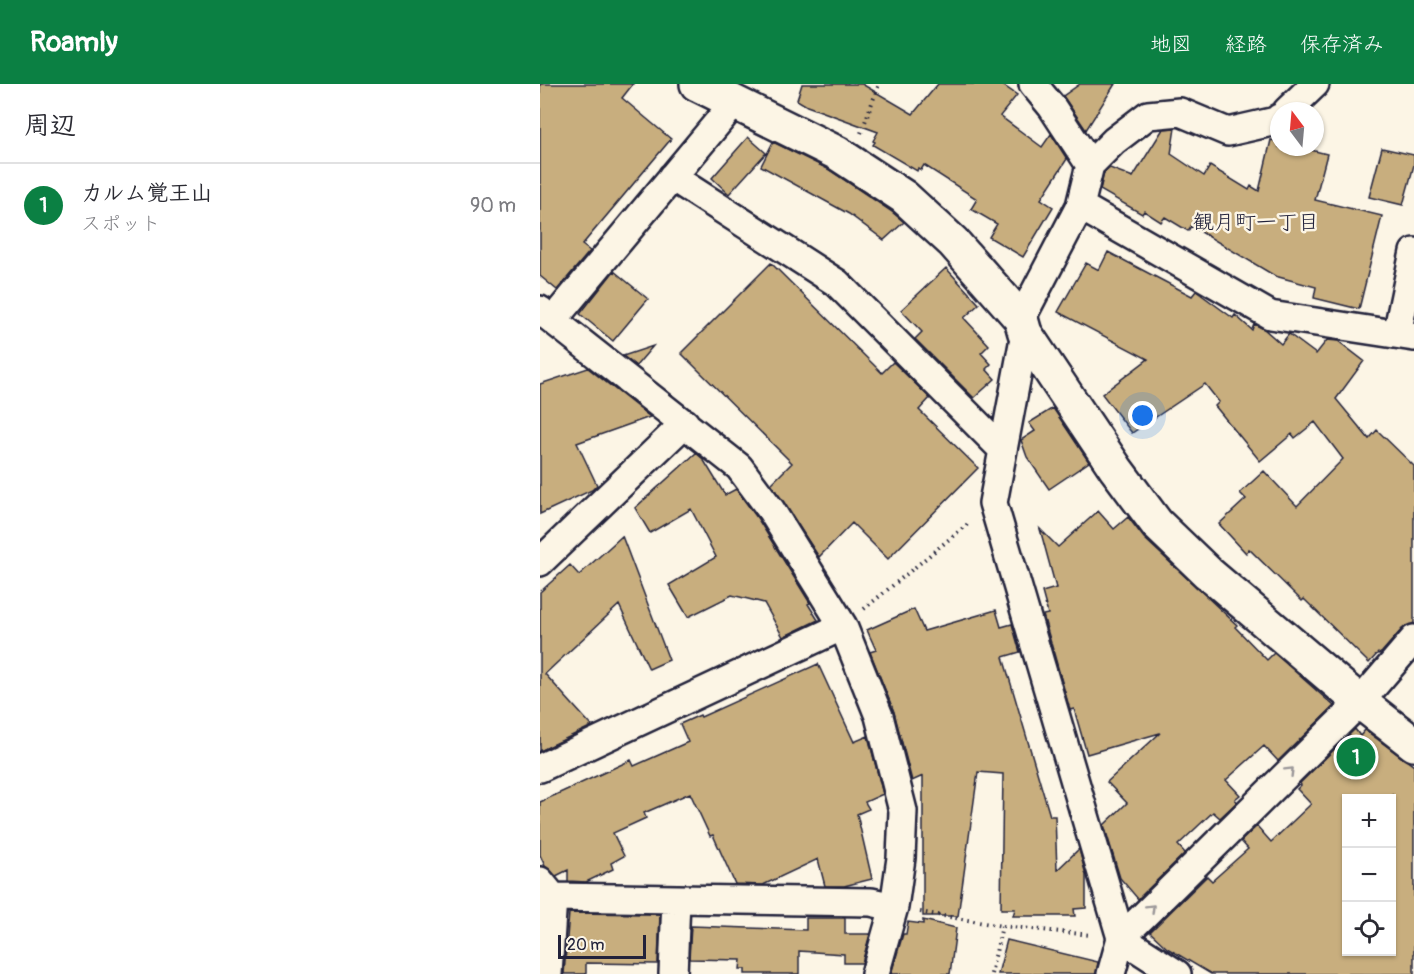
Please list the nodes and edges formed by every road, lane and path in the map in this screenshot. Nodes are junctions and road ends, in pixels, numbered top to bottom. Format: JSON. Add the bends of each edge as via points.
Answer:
{"nodes":[{"id":1,"x":697,"y":84,"type":"edge"},
{"id":2,"x":879,"y":84,"type":"edge"},
{"id":3,"x":1033,"y":84,"type":"edge"},
{"id":4,"x":1315,"y":84,"type":"edge"},
{"id":5,"x":735,"y":102,"type":"junction"},
{"id":6,"x":1296,"y":102,"type":"edge"},
{"id":7,"x":1270,"y":122,"type":"edge"},
{"id":8,"x":850,"y":162,"type":"junction"},
{"id":9,"x":1090,"y":165,"type":"junction"},
{"id":10,"x":672,"y":177,"type":"junction"},
{"id":11,"x":1080,"y":206,"type":"junction"},
{"id":12,"x":1414,"y":252,"type":"edge"},
{"id":13,"x":546,"y":315,"type":"edge"},
{"id":14,"x":1023,"y":326,"type":"junction"},
{"id":15,"x":1406,"y":336,"type":"edge"},
{"id":16,"x":685,"y":423,"type":"junction"},
{"id":17,"x":1003,"y":450,"type":"junction"},
{"id":18,"x":993,"y":503,"type":"junction"},
{"id":19,"x":540,"y":562,"type":"edge"},
{"id":20,"x":843,"y":626,"type":"junction"},
{"id":21,"x":1414,"y":639,"type":"edge"},
{"id":22,"x":1360,"y":702,"type":"junction"},
{"id":23,"x":1414,"y":744,"type":"edge"},
{"id":24,"x":540,"y":768,"type":"edge"},
{"id":25,"x":546,"y":889,"type":"edge"},
{"id":26,"x":676,"y":900,"type":"junction"},
{"id":27,"x":894,"y":907,"type":"junction"},
{"id":28,"x":1002,"y":926,"type":"junction"},
{"id":29,"x":1121,"y":938,"type":"junction"},
{"id":30,"x":548,"y":974,"type":"edge"},
{"id":31,"x":673,"y":974,"type":"edge"},
{"id":32,"x":875,"y":974,"type":"edge"},
{"id":33,"x":991,"y":974,"type":"edge"},
{"id":34,"x":1111,"y":974,"type":"edge"},
{"id":35,"x":1177,"y":974,"type":"edge"}],
"edges":[{"from":1,"to":5,"type":"street"},
{"from":2,"to":8,"type":"path"},
{"from":3,"to":9,"type":"street"},
{"from":4,"to":6,"type":"street"},
{"from":5,"to":8,"type":"street"},
{"from":5,"to":10,"type":"street"},
{"from":7,"to":9,"type":"street","via":[[1228,132],[1180,112],[1148,115]]},
{"from":8,"to":14,"type":"street","via":[[904,197],[945,234]]},
{"from":9,"to":11,"type":"street"},
{"from":10,"to":13,"type":"street"},
{"from":10,"to":17,"type":"street","via":[[837,283]]},
{"from":11,"to":14,"type":"street"},
{"from":11,"to":15,"type":"street","via":[[1270,315]]},
{"from":12,"to":15,"type":"street"},
{"from":13,"to":16,"type":"street"},
{"from":14,"to":17,"type":"street"},
{"from":14,"to":22,"type":"street","via":[[1116,470],[1157,524],[1208,573]]},
{"from":16,"to":19,"type":"street"},
{"from":16,"to":20,"type":"street","via":[[739,467],[771,510]]},
{"from":17,"to":18,"type":"street"},
{"from":18,"to":20,"type":"path"},
{"from":18,"to":29,"type":"street"},
{"from":20,"to":24,"type":"street"},
{"from":20,"to":27,"type":"street","via":[[879,716],[903,811]]},
{"from":21,"to":22,"type":"street"},
{"from":22,"to":23,"type":"street"},
{"from":29,"to":22,"type":"street","one_way":true},
{"from":25,"to":26,"type":"street"},
{"from":25,"to":30,"type":"street"},
{"from":26,"to":27,"type":"street","via":[[871,902]]},
{"from":26,"to":31,"type":"street"},
{"from":27,"to":28,"type":"path"},
{"from":27,"to":32,"type":"street"},
{"from":28,"to":29,"type":"path"},
{"from":28,"to":33,"type":"path"},
{"from":29,"to":34,"type":"street"},
{"from":29,"to":35,"type":"street"}]}
